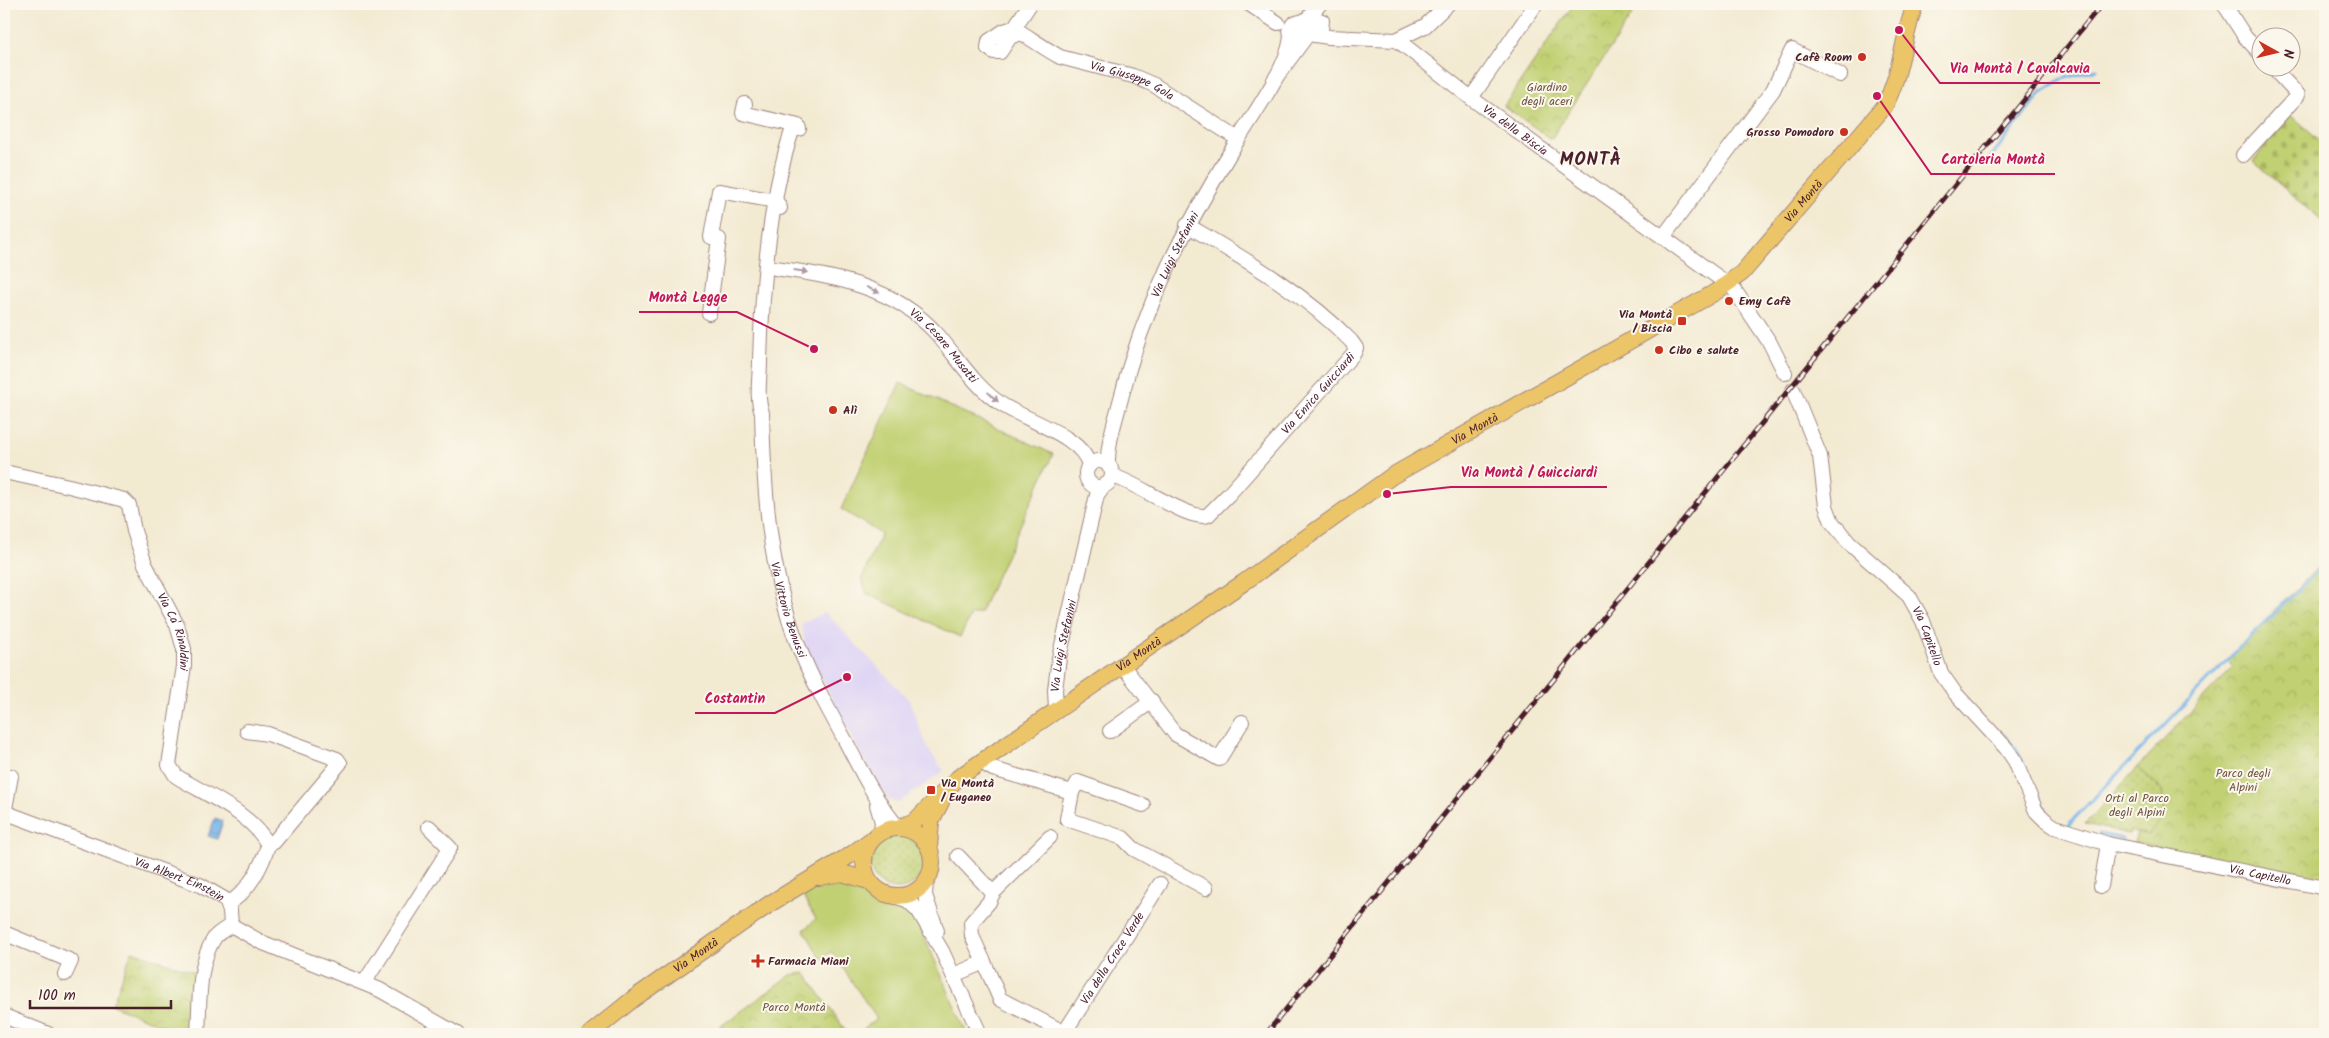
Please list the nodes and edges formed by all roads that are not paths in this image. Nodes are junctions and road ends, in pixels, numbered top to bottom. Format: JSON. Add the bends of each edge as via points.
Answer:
{"nodes":[{"id":1,"x":1030,"y":4,"type":"edge"},
{"id":2,"x":1249,"y":4,"type":"edge"},
{"id":3,"x":1321,"y":4,"type":"edge"},
{"id":4,"x":1448,"y":4,"type":"edge"},
{"id":5,"x":1536,"y":4,"type":"edge"},
{"id":6,"x":2224,"y":4,"type":"edge"},
{"id":7,"x":1915,"y":6,"type":"edge"},
{"id":8,"x":1322,"y":22,"type":"junction"},
{"id":9,"x":1298,"y":29,"type":"junction"},
{"id":10,"x":1342,"y":37,"type":"junction"},
{"id":11,"x":1396,"y":40,"type":"junction"},
{"id":12,"x":2252,"y":44,"type":"edge"},
{"id":13,"x":1840,"y":75,"type":"dead end"},
{"id":14,"x":2282,"y":78,"type":"edge"},
{"id":15,"x":1471,"y":98,"type":"junction"},
{"id":16,"x":745,"y":104,"type":"dead end"},
{"id":17,"x":796,"y":125,"type":"junction"},
{"id":18,"x":1238,"y":139,"type":"junction"},
{"id":19,"x":2244,"y":155,"type":"dead end"},
{"id":20,"x":789,"y":182,"type":"junction"},
{"id":21,"x":776,"y":201,"type":"junction"},
{"id":22,"x":783,"y":216,"type":"junction"},
{"id":23,"x":1187,"y":225,"type":"junction"},
{"id":24,"x":1663,"y":237,"type":"junction"},
{"id":25,"x":769,"y":245,"type":"junction"},
{"id":26,"x":775,"y":268,"type":"junction"},
{"id":27,"x":1727,"y":284,"type":"junction"},
{"id":28,"x":763,"y":302,"type":"junction"},
{"id":29,"x":709,"y":313,"type":"dead end"},
{"id":30,"x":1785,"y":373,"type":"dead end"},
{"id":31,"x":1793,"y":390,"type":"dead end"},
{"id":32,"x":762,"y":413,"type":"junction"},
{"id":33,"x":4,"y":472,"type":"edge"},
{"id":34,"x":1100,"y":476,"type":"junction"},
{"id":35,"x":1123,"y":666,"type":"junction"},
{"id":36,"x":1152,"y":702,"type":"junction"},
{"id":37,"x":1056,"y":709,"type":"junction"},
{"id":38,"x":1242,"y":722,"type":"dead end"},
{"id":39,"x":247,"y":731,"type":"dead end"},
{"id":40,"x":1110,"y":731,"type":"dead end"},
{"id":41,"x":981,"y":762,"type":"junction"},
{"id":42,"x":11,"y":776,"type":"dead end"},
{"id":43,"x":954,"y":782,"type":"junction"},
{"id":44,"x":872,"y":790,"type":"junction"},
{"id":45,"x":1072,"y":792,"type":"junction"},
{"id":46,"x":1143,"y":805,"type":"dead end"},
{"id":47,"x":4,"y":813,"type":"edge"},
{"id":48,"x":429,"y":827,"type":"dead end"},
{"id":49,"x":899,"y":827,"type":"junction"},
{"id":50,"x":876,"y":835,"type":"junction"},
{"id":51,"x":1050,"y":837,"type":"dead end"},
{"id":52,"x":2108,"y":844,"type":"junction"},
{"id":53,"x":268,"y":845,"type":"junction"},
{"id":54,"x":929,"y":847,"type":"junction"},
{"id":55,"x":958,"y":856,"type":"dead end"},
{"id":56,"x":805,"y":881,"type":"junction"},
{"id":57,"x":869,"y":881,"type":"junction"},
{"id":58,"x":926,"y":881,"type":"junction"},
{"id":59,"x":1160,"y":884,"type":"dead end"},
{"id":60,"x":2101,"y":886,"type":"dead end"},
{"id":61,"x":1206,"y":888,"type":"dead end"},
{"id":62,"x":2325,"y":888,"type":"edge"},
{"id":63,"x":993,"y":893,"type":"junction"},
{"id":64,"x":893,"y":896,"type":"junction"},
{"id":65,"x":229,"y":903,"type":"junction"},
{"id":66,"x":231,"y":925,"type":"junction"},
{"id":67,"x":4,"y":933,"type":"edge"},
{"id":68,"x":942,"y":951,"type":"junction"},
{"id":69,"x":984,"y":962,"type":"junction"},
{"id":70,"x":65,"y":974,"type":"dead end"},
{"id":71,"x":954,"y":975,"type":"junction"},
{"id":72,"x":364,"y":983,"type":"junction"},
{"id":73,"x":4,"y":1016,"type":"edge"},
{"id":74,"x":1066,"y":1033,"type":"edge"},
{"id":75,"x":48,"y":1034,"type":"edge"},
{"id":76,"x":198,"y":1034,"type":"edge"},
{"id":77,"x":457,"y":1034,"type":"edge"},
{"id":78,"x":590,"y":1034,"type":"edge"},
{"id":79,"x":980,"y":1034,"type":"edge"}],
"edges":[{"from":1,"to":18,"type":"street","name":"Via Giuseppe Gola","via":[[1018,30],[1060,57],[1133,76],[1154,85]]},
{"from":2,"to":9,"type":"street","via":[[1278,23]]},
{"from":3,"to":8,"type":"street"},
{"from":3,"to":9,"type":"street","name":"Via Luigi Stefanini"},
{"from":4,"to":11,"type":"street","via":[[1425,26]]},
{"from":5,"to":15,"type":"street"},
{"from":6,"to":12,"type":"street"},
{"from":7,"to":27,"type":"main road","name":"Via Montà","via":[[1907,25],[1892,91],[1884,107],[1742,273]]},
{"from":8,"to":9,"type":"street","via":[[1321,29]]},
{"from":8,"to":10,"type":"street"},
{"from":9,"to":10,"type":"street"},
{"from":9,"to":18,"type":"street","name":"Via Luigi Stefanini","via":[[1274,80]]},
{"from":10,"to":11,"type":"street"},
{"from":11,"to":15,"type":"street","name":"Via della Biscia"},
{"from":13,"to":24,"type":"street","via":[[1792,50],[1772,90]]},
{"from":14,"to":19,"type":"street","via":[[2298,95]]},
{"from":15,"to":24,"type":"street","name":"Via della Biscia"},
{"from":16,"to":17,"type":"street","via":[[743,113]]},
{"from":17,"to":20,"type":"street","name":"Via Vittorio Benussi","via":[[800,134]]},
{"from":17,"to":21,"type":"street","name":"Via Vittorio Benussi"},
{"from":18,"to":23,"type":"street","name":"Via Luigi Stefanini"},
{"from":20,"to":21,"type":"street","name":"Via Vittorio Benussi"},
{"from":20,"to":22,"type":"street","name":"Via Vittorio Benussi"},
{"from":21,"to":22,"type":"street"},
{"from":21,"to":25,"type":"street","name":"Via Vittorio Benussi"},
{"from":21,"to":29,"type":"street","via":[[719,191],[711,237],[719,239]]},
{"from":22,"to":26,"type":"street","name":"Via Vittorio Benussi"},
{"from":23,"to":34,"type":"street","name":"Via Luigi Stefanini","via":[[1138,335]]},
{"from":23,"to":34,"type":"street","name":"Via Enrico Guicciardi","via":[[1292,288],[1316,307],[1356,348],[1230,494],[1204,517]]},
{"from":24,"to":27,"type":"street","name":"Via della Biscia"},
{"from":25,"to":26,"type":"street","name":"Via Vittorio Benussi"},
{"from":25,"to":28,"type":"street","name":"Via Vittorio Benussi"},
{"from":26,"to":28,"type":"street","name":"Via Vittorio Benussi"},
{"from":26,"to":32,"type":"street","name":"Via Vittorio Benussi","via":[[766,404]]},
{"from":26,"to":34,"type":"street","name":"Via Cesare Musatti","one_way":true,"via":[[847,280],[875,290],[904,306],[931,328],[996,401],[1038,422],[1080,449]]},
{"from":27,"to":30,"type":"street","via":[[1754,316]]},
{"from":27,"to":35,"type":"main road","name":"Via Montà","via":[[1392,476]]},
{"from":28,"to":32,"type":"street","name":"Via Vittorio Benussi","via":[[759,404]]},
{"from":31,"to":52,"type":"street","name":"Via Capitello","via":[[1820,456],[1826,506],[1835,528],[1909,596],[1923,621],[1941,673],[2015,761],[2036,811],[2055,827]]},
{"from":32,"to":44,"type":"street","name":"Via Vittorio Benussi","via":[[772,554],[784,600],[808,670]]},
{"from":33,"to":53,"type":"street","name":"Via Ca' Rinaldini","via":[[124,500],[129,505],[145,564],[176,625],[184,649],[169,765],[176,776],[246,818],[262,833]]},
{"from":34,"to":37,"type":"street","name":"Via Luigi Stefanini","via":[[1059,658]]},
{"from":35,"to":36,"type":"street"},
{"from":35,"to":37,"type":"main road","name":"Via Montà"},
{"from":36,"to":38,"type":"street","via":[[1175,734],[1219,759]]},
{"from":36,"to":40,"type":"street"},
{"from":37,"to":41,"type":"main road","name":"Via Montà"},
{"from":39,"to":53,"type":"street","via":[[275,736],[337,759],[340,763],[274,842]]},
{"from":41,"to":43,"type":"main road","name":"Via Montà"},
{"from":41,"to":45,"type":"street","via":[[993,769]]},
{"from":42,"to":47,"type":"street","name":"Via Albert Einstein"},
{"from":43,"to":49,"type":"main road","name":"Via Montà","via":[[915,820]]},
{"from":43,"to":54,"type":"main road","name":"Via Montà","via":[[931,821]]},
{"from":44,"to":49,"type":"street","name":"Via Vittorio Benussi"},
{"from":44,"to":50,"type":"street","name":"Via Vittorio Benussi","via":[[881,818]]},
{"from":45,"to":46,"type":"street","via":[[1078,782]]},
{"from":45,"to":61,"type":"street","via":[[1067,819],[1123,838],[1134,849]]},
{"from":47,"to":65,"type":"street","name":"Via Albert Einstein","via":[[200,885]]},
{"from":48,"to":72,"type":"street","via":[[450,848]]},
{"from":49,"to":50,"type":"main road","name":"Via Montà"},
{"from":49,"to":54,"type":"main road","via":[[917,833]]},
{"from":50,"to":56,"type":"main road","name":"Via Montà","via":[[852,854]]},
{"from":50,"to":57,"type":"main road","via":[[864,855]]},
{"from":51,"to":63,"type":"street","name":"Via della Croce Verde"},
{"from":52,"to":60,"type":"street"},
{"from":52,"to":62,"type":"street","name":"Via Capitello"},
{"from":53,"to":65,"type":"street","via":[[255,875]]},
{"from":54,"to":58,"type":"main road","name":"Via Montà","via":[[931,864]]},
{"from":55,"to":63,"type":"street"},
{"from":56,"to":57,"type":"main road","name":"Via Montà","via":[[842,874]]},
{"from":56,"to":78,"type":"main road","name":"Via Montà","via":[[632,999]]},
{"from":57,"to":64,"type":"main road","name":"Via Montà","via":[[875,888]]},
{"from":58,"to":64,"type":"main road","via":[[908,894]]},
{"from":58,"to":68,"type":"street","via":[[925,895]]},
{"from":59,"to":74,"type":"street","name":"Via della Croce Verde"},
{"from":63,"to":69,"type":"street","name":"Via della Croce Verde","via":[[972,923],[972,936]]},
{"from":64,"to":68,"type":"street","via":[[914,905]]},
{"from":65,"to":66,"type":"street","name":"Via Albert Einstein"},
{"from":66,"to":72,"type":"street","via":[[261,942]]},
{"from":66,"to":76,"type":"street","via":[[219,933],[208,950],[203,970]]},
{"from":67,"to":70,"type":"street","via":[[71,961]]},
{"from":68,"to":71,"type":"street"},
{"from":69,"to":71,"type":"street"},
{"from":69,"to":74,"type":"street","name":"Via della Croce Verde","via":[[1000,999]]},
{"from":71,"to":79,"type":"street"},
{"from":72,"to":77,"type":"street"},
{"from":73,"to":75,"type":"street"}]}
